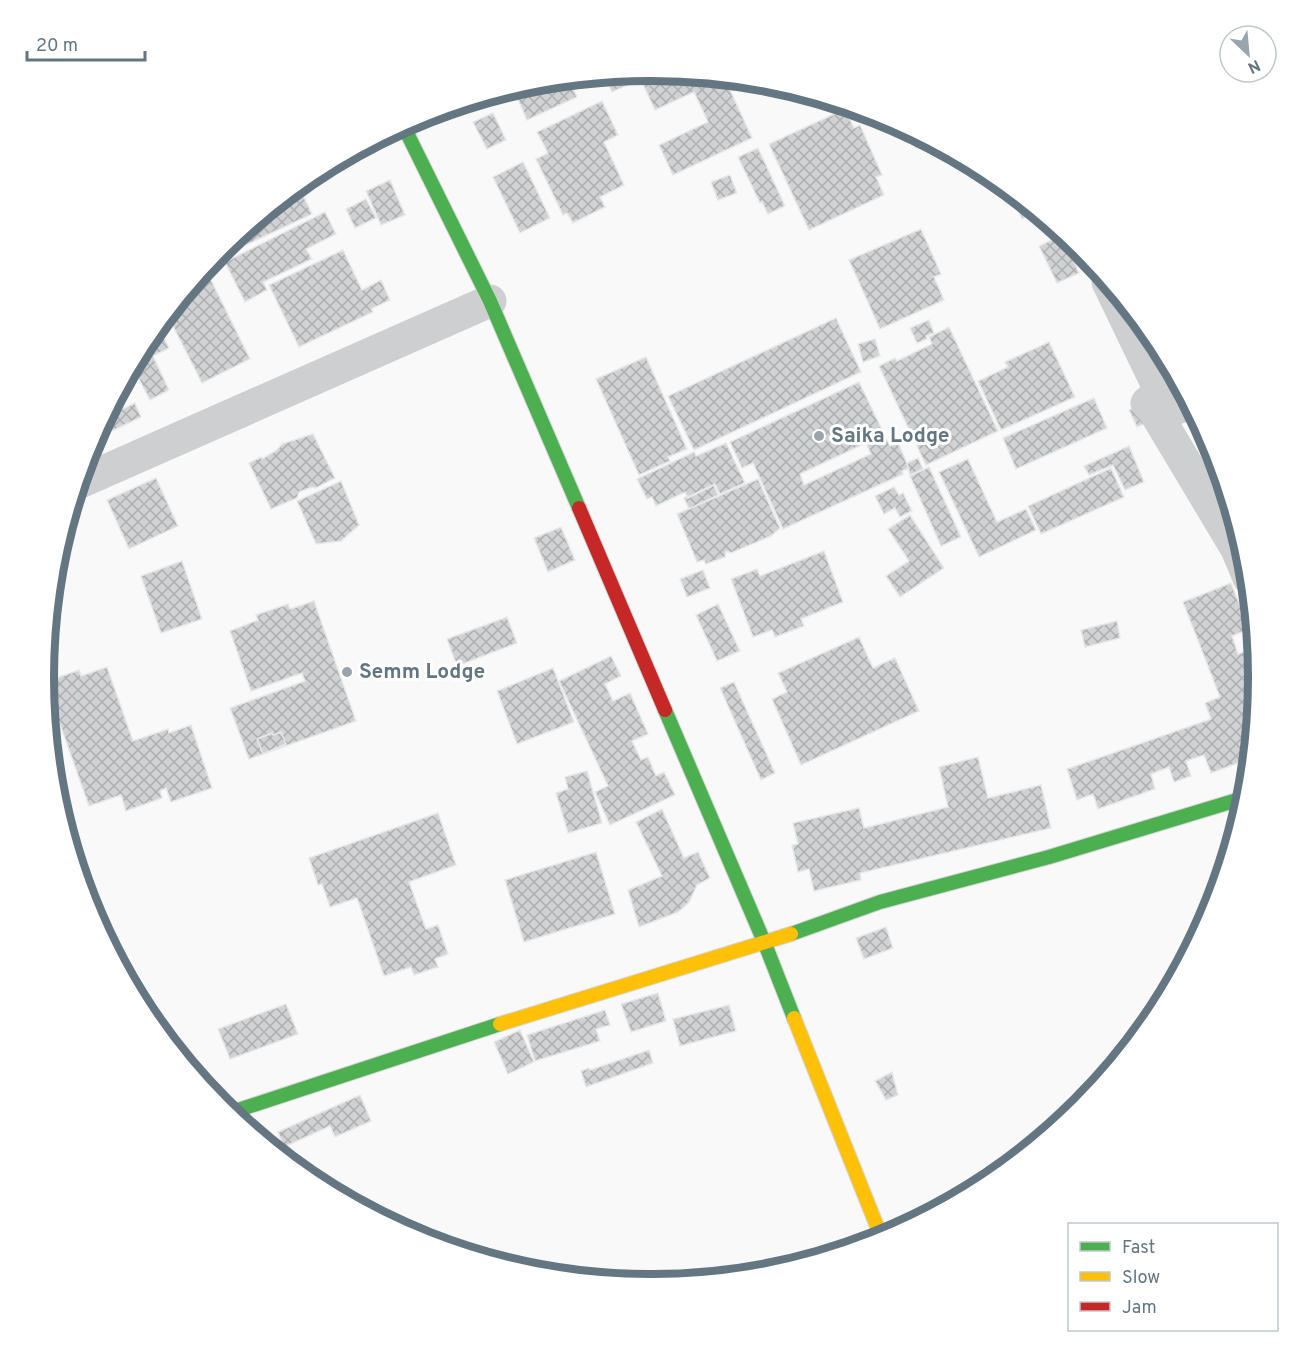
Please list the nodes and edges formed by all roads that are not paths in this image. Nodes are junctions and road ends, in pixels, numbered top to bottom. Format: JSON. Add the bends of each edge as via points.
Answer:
{"nodes":[{"id":1,"x":407,"y":133,"type":"edge"},
{"id":2,"x":490,"y":301,"type":"junction"},
{"id":3,"x":1121,"y":310,"type":"edge"},
{"id":4,"x":1182,"y":406,"type":"edge"},
{"id":5,"x":1155,"y":412,"type":"junction"},
{"id":6,"x":89,"y":478,"type":"edge"},
{"id":7,"x":1232,"y":541,"type":"edge"},
{"id":8,"x":1236,"y":800,"type":"edge"},
{"id":9,"x":765,"y":944,"type":"junction"},
{"id":10,"x":239,"y":1110,"type":"edge"},
{"id":11,"x":878,"y":1229,"type":"edge"}],
"edges":[{"from":1,"to":2,"type":"street"},
{"from":2,"to":6,"type":"street"},
{"from":2,"to":9,"type":"street"},
{"from":3,"to":5,"type":"street","via":[[1161,392],[1147,403]]},
{"from":4,"to":5,"type":"street"},
{"from":5,"to":7,"type":"street"},
{"from":8,"to":9,"type":"street","via":[[1049,857],[880,902]]},
{"from":9,"to":10,"type":"street","via":[[549,1008]]},
{"from":9,"to":11,"type":"street"}]}
